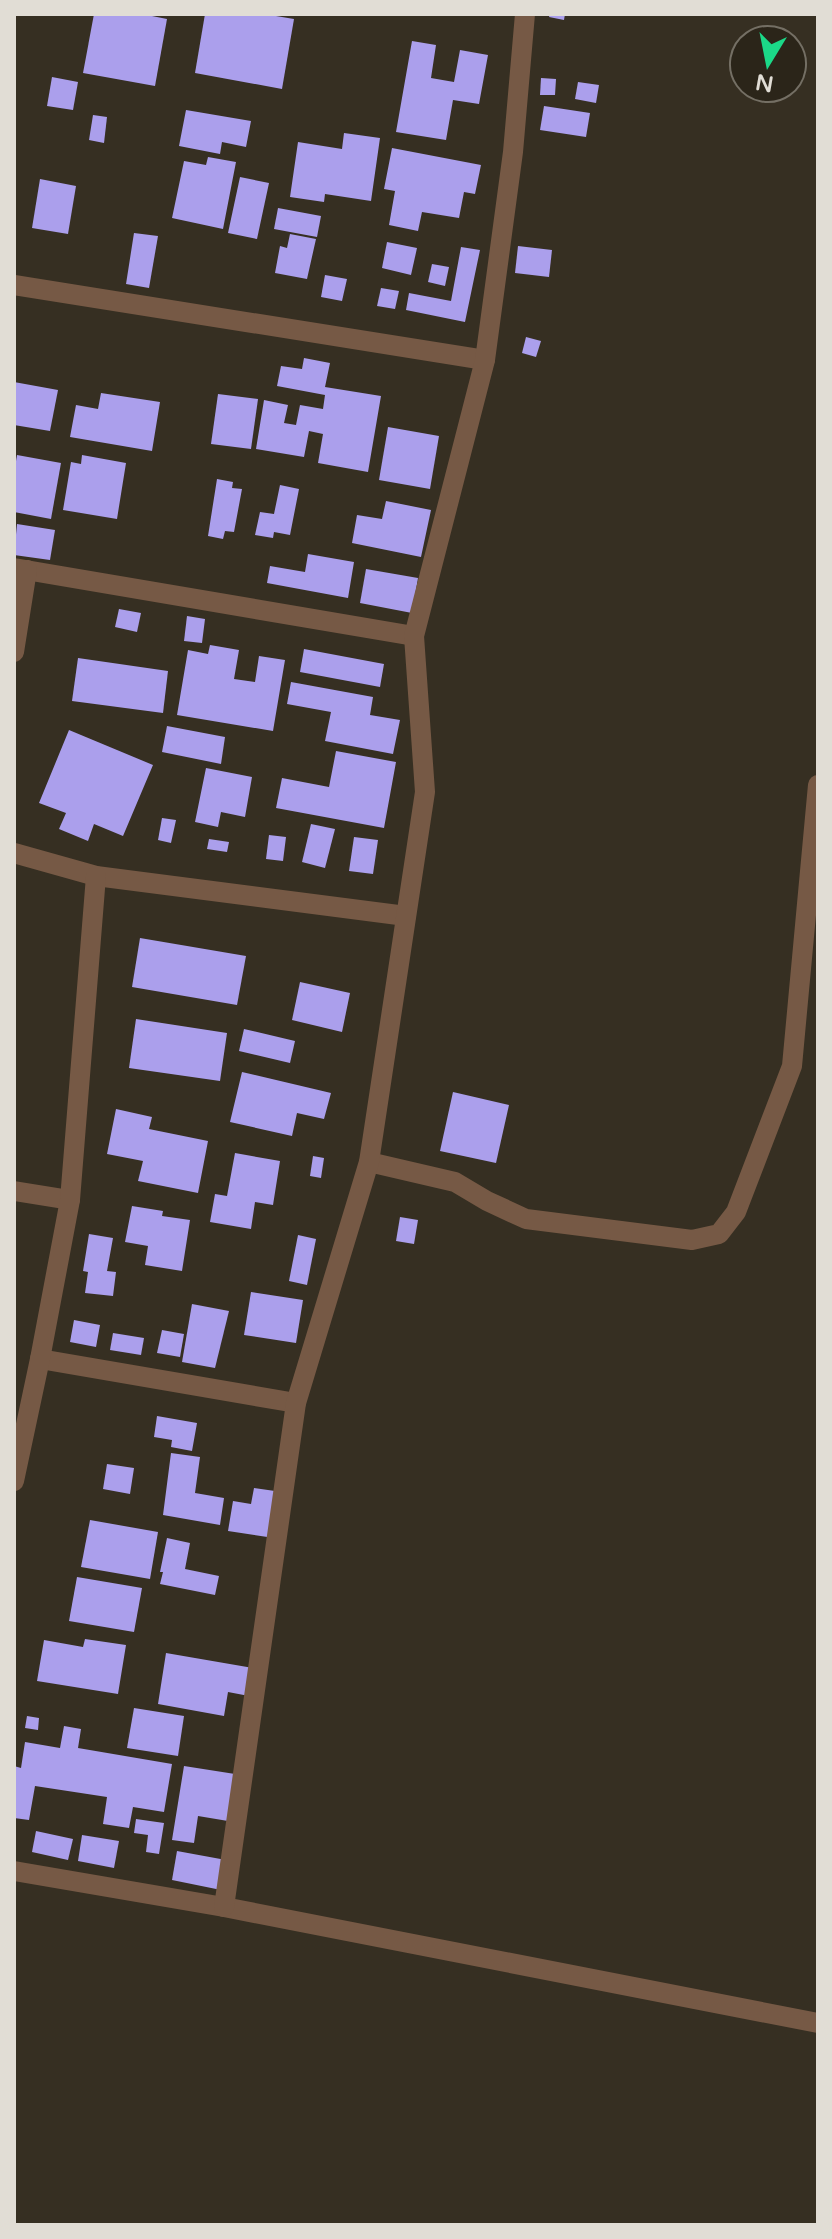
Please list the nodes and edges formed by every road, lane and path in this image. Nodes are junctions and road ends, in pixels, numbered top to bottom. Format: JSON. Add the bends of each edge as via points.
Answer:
{"nodes":[{"id":1,"x":525,"y":14,"type":"edge"},
{"id":2,"x":14,"y":285,"type":"edge"},
{"id":3,"x":485,"y":360,"type":"junction"},
{"id":4,"x":20,"y":569,"type":"edge"},
{"id":5,"x":414,"y":636,"type":"junction"},
{"id":6,"x":14,"y":652,"type":"edge"},
{"id":7,"x":818,"y":785,"type":"edge"},
{"id":8,"x":14,"y":853,"type":"edge"},
{"id":9,"x":96,"y":876,"type":"junction"},
{"id":10,"x":406,"y":916,"type":"junction"},
{"id":11,"x":369,"y":1162,"type":"junction"},
{"id":12,"x":14,"y":1191,"type":"edge"},
{"id":13,"x":70,"y":1200,"type":"junction"},
{"id":14,"x":40,"y":1359,"type":"junction"},
{"id":15,"x":296,"y":1403,"type":"junction"},
{"id":16,"x":14,"y":1481,"type":"edge"},
{"id":17,"x":14,"y":1871,"type":"edge"},
{"id":18,"x":224,"y":1907,"type":"junction"},
{"id":19,"x":818,"y":2023,"type":"edge"}],
"edges":[{"from":1,"to":3,"type":"street"},
{"from":2,"to":3,"type":"street"},
{"from":3,"to":5,"type":"street"},
{"from":4,"to":5,"type":"street"},
{"from":4,"to":6,"type":"street"},
{"from":5,"to":10,"type":"street","via":[[425,792]]},
{"from":7,"to":11,"type":"street","via":[[792,1066],[736,1212],[719,1234],[692,1240],[526,1219],[455,1182]]},
{"from":8,"to":9,"type":"street"},
{"from":9,"to":10,"type":"street"},
{"from":9,"to":13,"type":"street"},
{"from":10,"to":11,"type":"street"},
{"from":11,"to":15,"type":"street"},
{"from":12,"to":13,"type":"street"},
{"from":13,"to":14,"type":"street"},
{"from":14,"to":15,"type":"street"},
{"from":14,"to":16,"type":"street"},
{"from":15,"to":18,"type":"street"},
{"from":17,"to":18,"type":"street"},
{"from":18,"to":19,"type":"street"}]}
